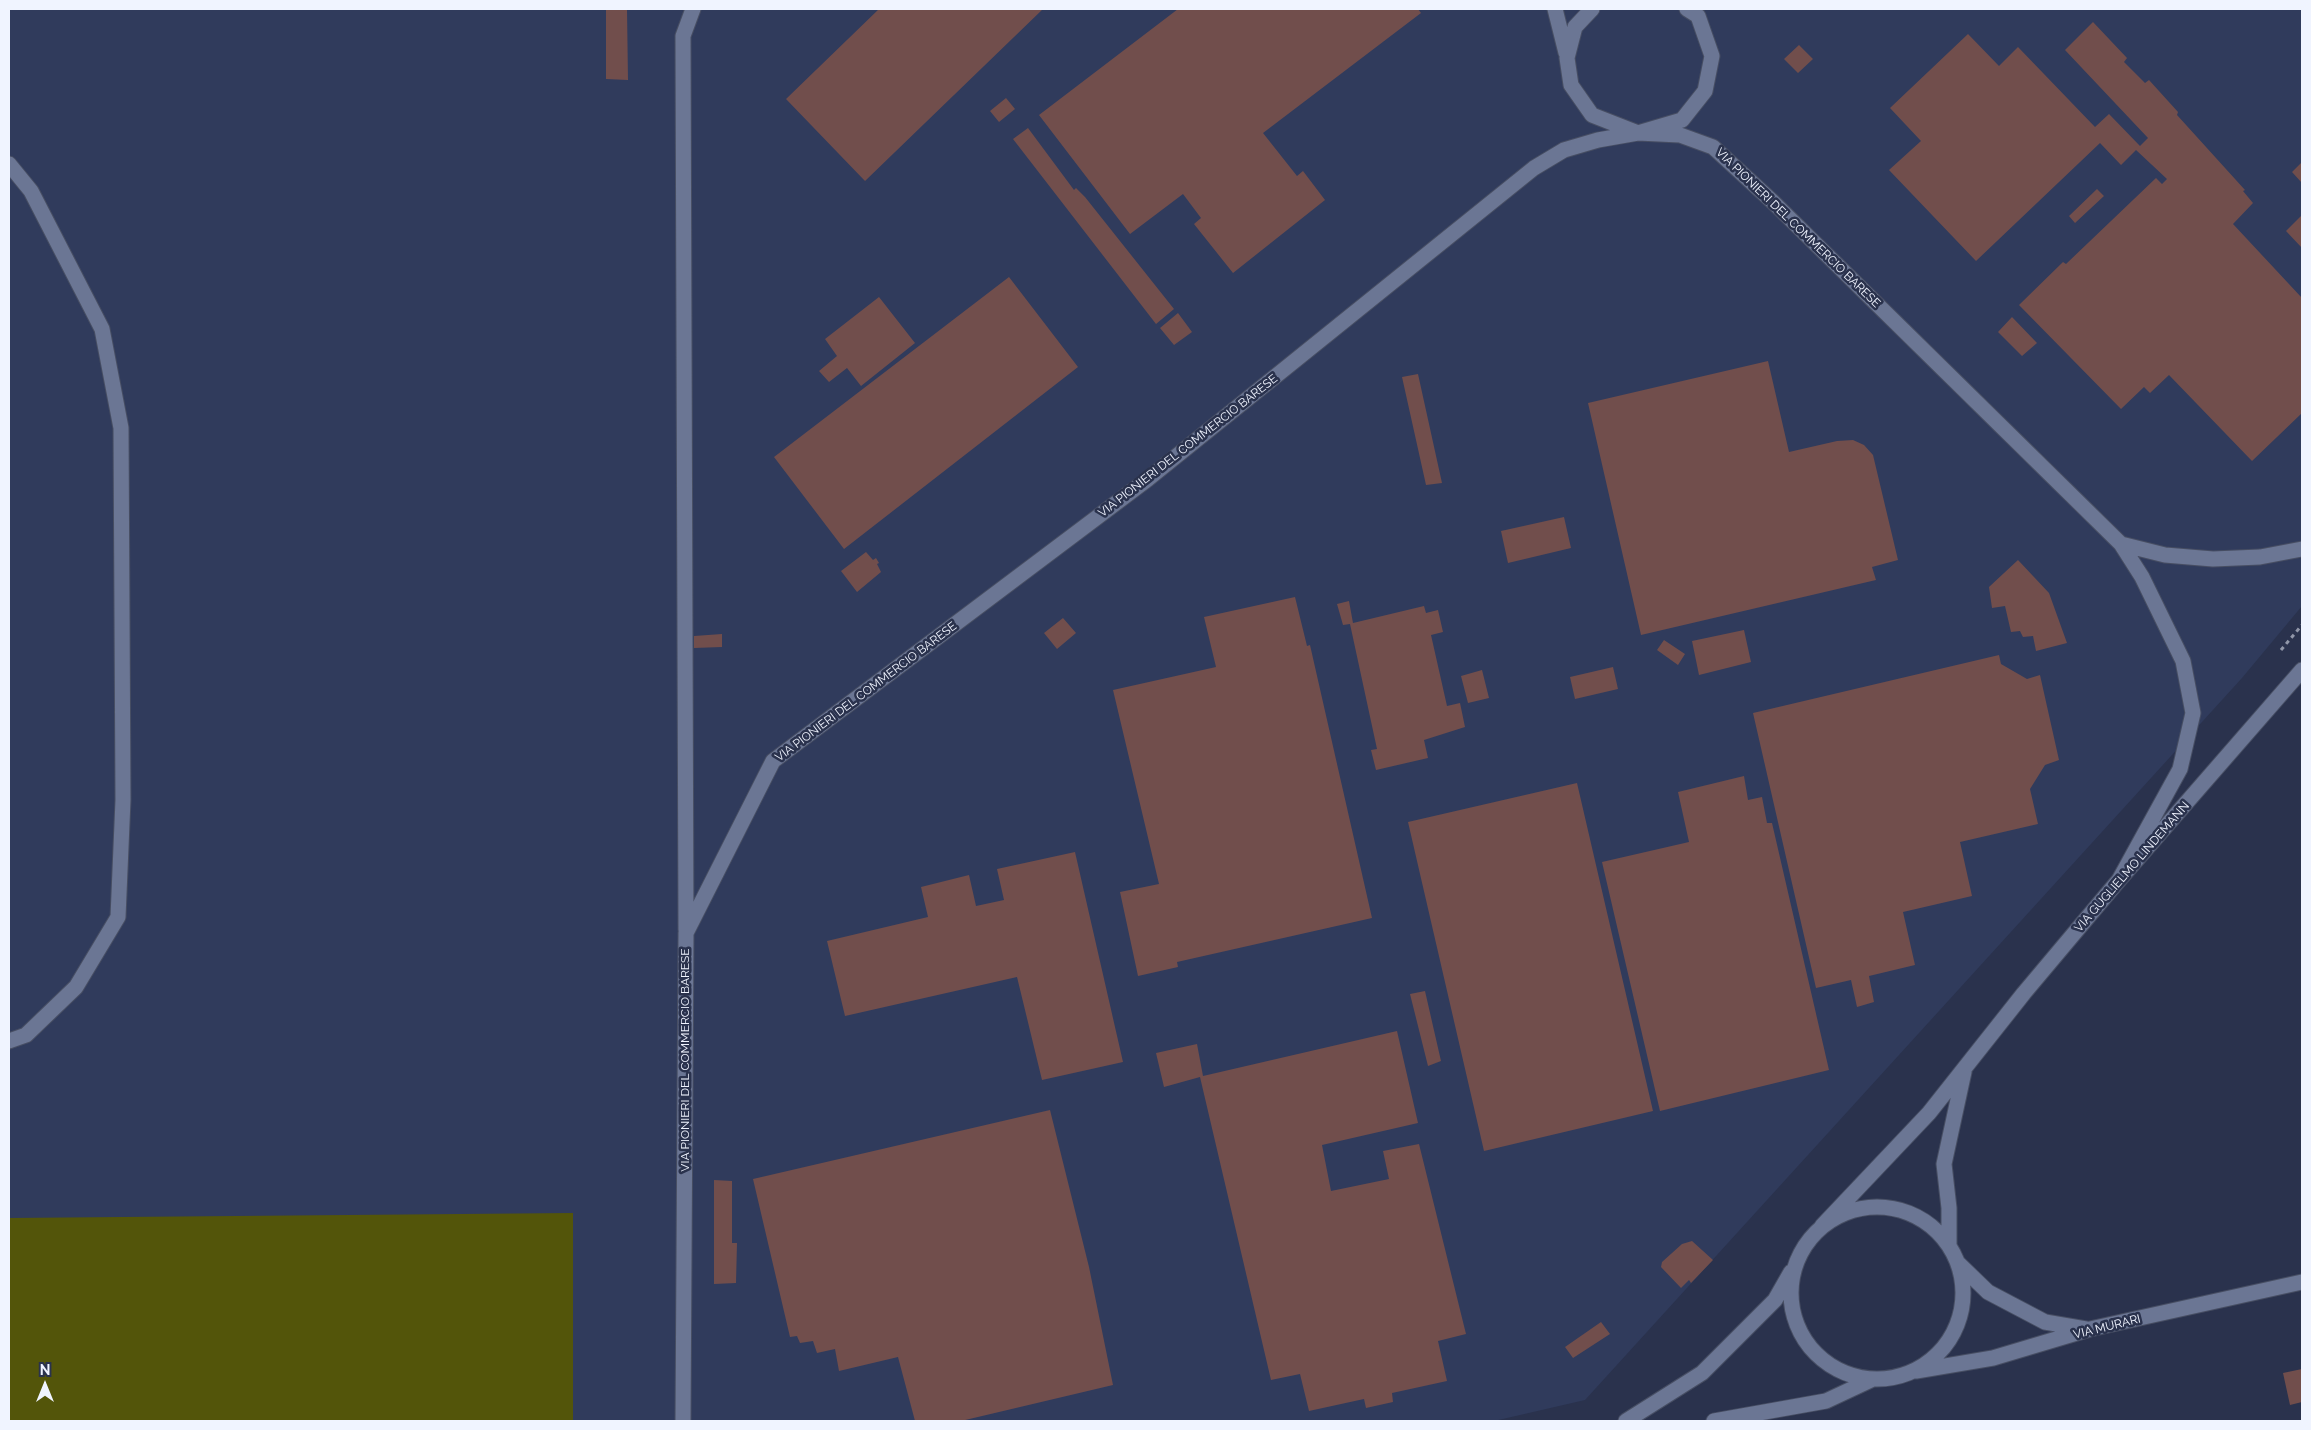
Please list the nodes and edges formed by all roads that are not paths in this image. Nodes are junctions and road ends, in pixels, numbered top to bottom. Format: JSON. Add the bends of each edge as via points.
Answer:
{"nodes":[{"id":1,"x":693,"y":9,"type":"edge"},
{"id":2,"x":1555,"y":9,"type":"edge"},
{"id":3,"x":1592,"y":9,"type":"edge"},
{"id":4,"x":1687,"y":9,"type":"edge"},
{"id":5,"x":1567,"y":58,"type":"junction"},
{"id":6,"x":1638,"y":133,"type":"junction"},
{"id":7,"x":9,"y":164,"type":"edge"},
{"id":8,"x":2121,"y":544,"type":"junction"},
{"id":9,"x":2302,"y":549,"type":"edge"},
{"id":10,"x":2302,"y":670,"type":"edge"},
{"id":11,"x":2119,"y":880,"type":"junction"},
{"id":12,"x":686,"y":933,"type":"junction"},
{"id":13,"x":9,"y":1041,"type":"edge"},
{"id":14,"x":1966,"y":1066,"type":"junction"},
{"id":15,"x":1822,"y":1226,"type":"junction"},
{"id":16,"x":1949,"y":1244,"type":"junction"},
{"id":17,"x":1959,"y":1264,"type":"junction"},
{"id":18,"x":1794,"y":1267,"type":"junction"},
{"id":19,"x":2302,"y":1282,"type":"edge"},
{"id":20,"x":2090,"y":1330,"type":"junction"},
{"id":21,"x":1912,"y":1372,"type":"junction"},
{"id":22,"x":1873,"y":1379,"type":"junction"},
{"id":23,"x":683,"y":1421,"type":"edge"},
{"id":24,"x":1626,"y":1421,"type":"edge"},
{"id":25,"x":1714,"y":1421,"type":"edge"}],
"edges":[{"from":1,"to":12,"type":"street","via":[[683,36]]},
{"from":2,"to":5,"type":"street"},
{"from":3,"to":5,"type":"street","via":[[1575,27]]},
{"from":4,"to":6,"type":"street","via":[[1698,16],[1712,56],[1706,91],[1682,120]]},
{"from":5,"to":6,"type":"street","via":[[1571,85],[1592,115]]},
{"from":6,"to":8,"type":"street","name":"VIA PIONIERI DEL COMMERCIO BARESE","via":[[1680,134],[1719,152],[1774,202]]},
{"from":6,"to":12,"type":"street","name":"VIA PIONIERI DEL COMMERCIO BARESE","via":[[1564,150],[1534,168],[1148,480],[773,761]]},
{"from":7,"to":13,"type":"street","via":[[31,191],[102,329],[121,428],[123,790],[118,917],[76,987],[26,1035]]},
{"from":8,"to":9,"type":"street","via":[[2165,555],[2213,559],[2260,557]]},
{"from":8,"to":11,"type":"street","name":"VIA PIONIERI DEL COMMERCIO BARESE","via":[[2142,577],[2183,660],[2193,713],[2180,769]]},
{"from":10,"to":11,"type":"street","name":"VIA GUGLIELMO LINDEMANN"},
{"from":11,"to":14,"type":"street","name":"VIA GUGLIELMO LINDEMANN"},
{"from":12,"to":23,"type":"street","name":"VIA PIONIERI DEL COMMERCIO BARESE"},
{"from":14,"to":15,"type":"street","name":"VIA MURARI","via":[[1929,1113]]},
{"from":14,"to":16,"type":"street","name":"VIA MURARI","via":[[1944,1164]]},
{"from":15,"to":16,"type":"street","name":"VIA MURARI","via":[[1854,1209],[1883,1207],[1906,1212],[1935,1228]]},
{"from":15,"to":18,"type":"street","name":"VIA MURARI","via":[[1803,1248]]},
{"from":16,"to":17,"type":"street","name":"VIA MURARI"},
{"from":17,"to":20,"type":"street","via":[[1988,1292],[2045,1322]]},
{"from":17,"to":21,"type":"street","name":"VIA MURARI","via":[[1964,1294],[1958,1324],[1944,1348]]},
{"from":18,"to":22,"type":"street","name":"VIA MURARI","via":[[1791,1299],[1797,1326],[1808,1346],[1827,1363],[1851,1375]]},
{"from":18,"to":24,"type":"street","name":"VIA MURARI","via":[[1775,1300],[1702,1373]]},
{"from":19,"to":20,"type":"street","name":"VIA MURARI"},
{"from":20,"to":21,"type":"street","name":"VIA MURARI","via":[[1993,1358]]},
{"from":21,"to":22,"type":"street","name":"VIA MURARI"},
{"from":22,"to":25,"type":"street","name":"VIA MURARI","via":[[1826,1401]]}]}
